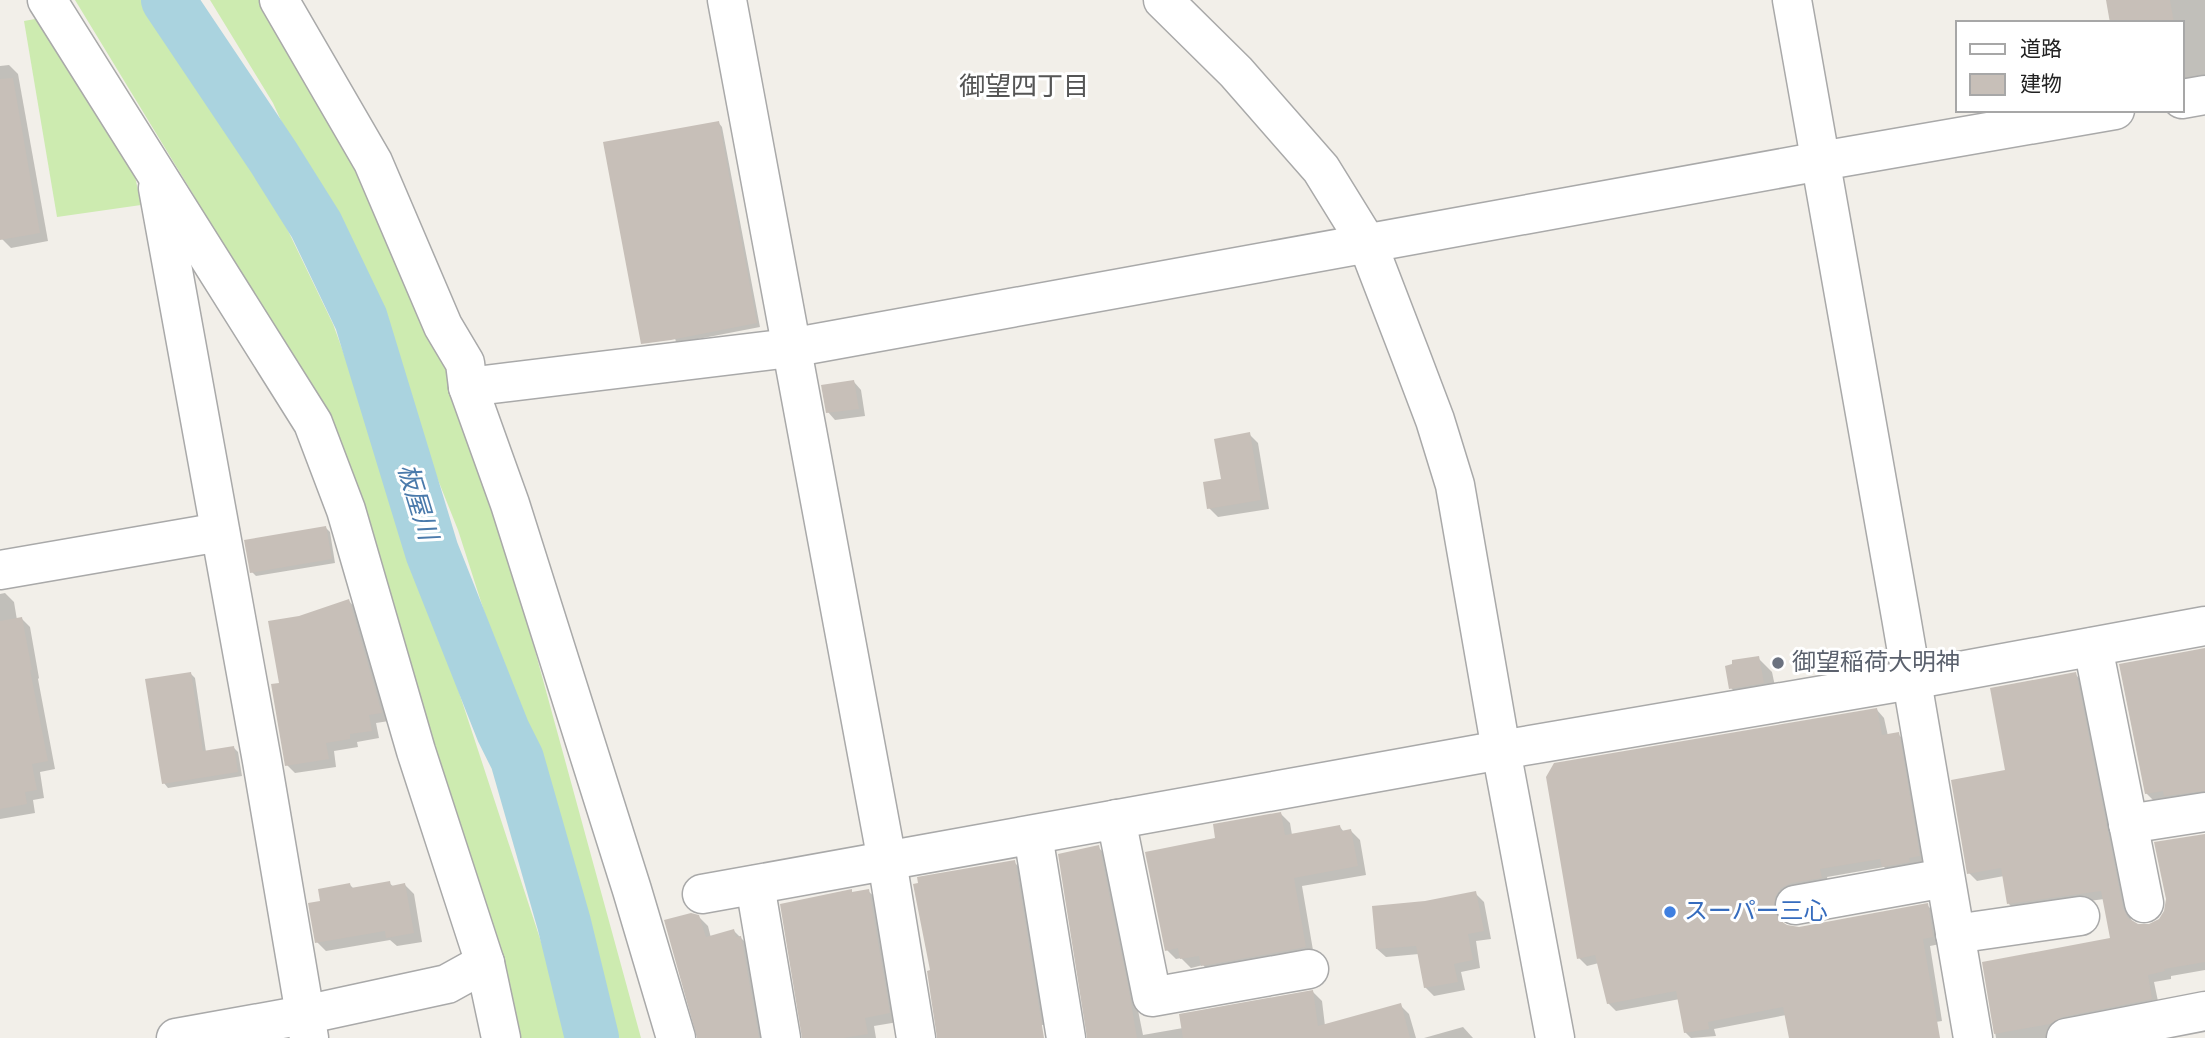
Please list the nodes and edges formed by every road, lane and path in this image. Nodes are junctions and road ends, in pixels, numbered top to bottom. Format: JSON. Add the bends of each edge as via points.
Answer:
{"nodes":[{"id":1,"x":47,"y":0,"type":"edge"},
{"id":2,"x":279,"y":0,"type":"edge"},
{"id":3,"x":727,"y":0,"type":"edge"},
{"id":4,"x":1163,"y":0,"type":"edge"},
{"id":5,"x":1792,"y":0,"type":"edge"},
{"id":6,"x":2205,"y":95,"type":"edge"},
{"id":7,"x":2184,"y":99,"type":"edge"},
{"id":8,"x":2103,"y":112,"type":"edge"},
{"id":9,"x":1821,"y":161,"type":"junction"},
{"id":10,"x":156,"y":173,"type":"junction"},
{"id":11,"x":1368,"y":245,"type":"junction"},
{"id":12,"x":790,"y":348,"type":"junction"},
{"id":13,"x":468,"y":387,"type":"junction"},
{"id":14,"x":220,"y":532,"type":"junction"},
{"id":15,"x":0,"y":570,"type":"edge"},
{"id":16,"x":2205,"y":626,"type":"edge"},
{"id":17,"x":2094,"y":647,"type":"junction"},
{"id":18,"x":1911,"y":680,"type":"junction"},
{"id":19,"x":1501,"y":750,"type":"junction"},
{"id":20,"x":2205,"y":811,"type":"edge"},
{"id":21,"x":1116,"y":820,"type":"junction"},
{"id":22,"x":2128,"y":824,"type":"junction"},
{"id":23,"x":1033,"y":835,"type":"junction"},
{"id":24,"x":887,"y":861,"type":"junction"},
{"id":25,"x":1945,"y":878,"type":"junction"},
{"id":26,"x":755,"y":885,"type":"junction"},
{"id":27,"x":702,"y":894,"type":"dead end"},
{"id":28,"x":2144,"y":903,"type":"dead end"},
{"id":29,"x":1795,"y":905,"type":"dead end"},
{"id":30,"x":2080,"y":916,"type":"dead end"},
{"id":31,"x":1955,"y":934,"type":"junction"},
{"id":32,"x":485,"y":963,"type":"junction"},
{"id":33,"x":1309,"y":969,"type":"dead end"},
{"id":34,"x":2205,"y":1011,"type":"edge"},
{"id":35,"x":307,"y":1027,"type":"edge"},
{"id":36,"x":176,"y":1038,"type":"edge"},
{"id":37,"x":501,"y":1038,"type":"edge"},
{"id":38,"x":677,"y":1038,"type":"edge"},
{"id":39,"x":781,"y":1038,"type":"edge"},
{"id":40,"x":916,"y":1038,"type":"edge"},
{"id":41,"x":1066,"y":1038,"type":"edge"},
{"id":42,"x":1555,"y":1038,"type":"edge"},
{"id":43,"x":1973,"y":1038,"type":"edge"},
{"id":44,"x":2066,"y":1038,"type":"edge"}],
"edges":[{"from":1,"to":10,"type":"street"},
{"from":2,"to":13,"type":"street","via":[[373,162],[443,326],[465,363]]},
{"from":3,"to":12,"type":"street"},
{"from":4,"to":11,"type":"street","via":[[1236,72],[1321,169]]},
{"from":5,"to":9,"type":"street"},
{"from":6,"to":7,"type":"street"},
{"from":8,"to":9,"type":"street"},
{"from":9,"to":11,"type":"street"},
{"from":9,"to":18,"type":"street"},
{"from":10,"to":14,"type":"street"},
{"from":10,"to":32,"type":"street","via":[[313,423],[346,510],[416,751]]},
{"from":11,"to":12,"type":"street"},
{"from":11,"to":19,"type":"street","via":[[1455,485]]},
{"from":12,"to":13,"type":"street"},
{"from":12,"to":24,"type":"street"},
{"from":13,"to":38,"type":"street","via":[[518,531]]},
{"from":14,"to":15,"type":"street"},
{"from":14,"to":35,"type":"street"},
{"from":16,"to":17,"type":"street"},
{"from":17,"to":18,"type":"street"},
{"from":17,"to":22,"type":"street"},
{"from":18,"to":19,"type":"street"},
{"from":18,"to":25,"type":"street"},
{"from":19,"to":21,"type":"street"},
{"from":19,"to":42,"type":"street"},
{"from":20,"to":22,"type":"street"},
{"from":21,"to":23,"type":"street"},
{"from":21,"to":33,"type":"street","via":[[1152,997]]},
{"from":22,"to":28,"type":"street"},
{"from":23,"to":24,"type":"street"},
{"from":23,"to":41,"type":"street"},
{"from":24,"to":26,"type":"street"},
{"from":24,"to":40,"type":"street"},
{"from":25,"to":29,"type":"street"},
{"from":25,"to":31,"type":"street"},
{"from":26,"to":27,"type":"street"},
{"from":26,"to":39,"type":"street"},
{"from":30,"to":31,"type":"street"},
{"from":31,"to":43,"type":"street"},
{"from":32,"to":35,"type":"street","via":[[447,984]]},
{"from":32,"to":37,"type":"street"},
{"from":34,"to":44,"type":"street"},
{"from":35,"to":36,"type":"street"}]}
